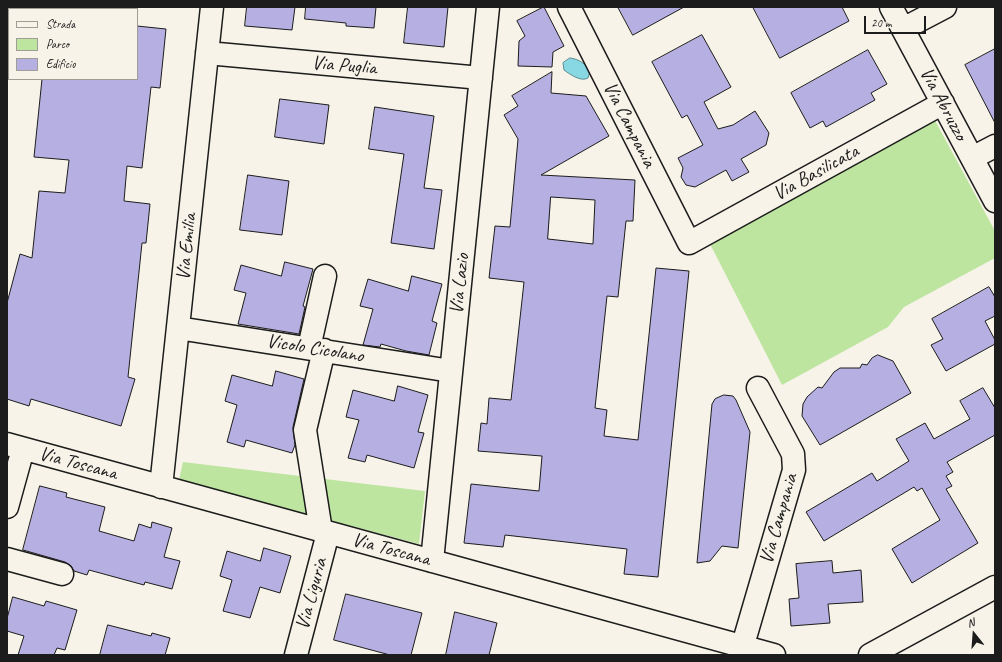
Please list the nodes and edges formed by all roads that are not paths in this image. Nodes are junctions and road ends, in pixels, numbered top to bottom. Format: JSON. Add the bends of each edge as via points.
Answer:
{"nodes":[{"id":1,"x":212,"y":7,"type":"edge"},
{"id":2,"x":488,"y":7,"type":"edge"},
{"id":3,"x":569,"y":7,"type":"edge"},
{"id":4,"x":891,"y":7,"type":"edge"},
{"id":5,"x":944,"y":7,"type":"edge"},
{"id":6,"x":903,"y":29,"type":"junction"},
{"id":7,"x":207,"y":53,"type":"junction"},
{"id":8,"x":481,"y":78,"type":"junction"},
{"id":9,"x":942,"y":103,"type":"junction"},
{"id":10,"x":995,"y":146,"type":"edge"},
{"id":11,"x":972,"y":158,"type":"junction"},
{"id":12,"x":995,"y":201,"type":"edge"},
{"id":13,"x":689,"y":243,"type":"joint"},
{"id":14,"x":325,"y":276,"type":"dead end"},
{"id":15,"x":178,"y":328,"type":"junction"},
{"id":16,"x":316,"y":349,"type":"junction"},
{"id":17,"x":451,"y":370,"type":"junction"},
{"id":18,"x":758,"y":388,"type":"dead end"},
{"id":19,"x":15,"y":447,"type":"edge"},
{"id":20,"x":161,"y":487,"type":"junction"},
{"id":21,"x":7,"y":507,"type":"edge"},
{"id":22,"x":325,"y":532,"type":"junction"},
{"id":23,"x":7,"y":559,"type":"edge"},
{"id":24,"x":432,"y":561,"type":"junction"},
{"id":25,"x":62,"y":574,"type":"dead end"},
{"id":26,"x":995,"y":587,"type":"edge"},
{"id":27,"x":741,"y":651,"type":"edge"},
{"id":28,"x":296,"y":655,"type":"edge"},
{"id":29,"x":774,"y":655,"type":"edge"},
{"id":30,"x":870,"y":655,"type":"edge"}],
"edges":[{"from":1,"to":7,"type":"street","name":"Via Emilia"},
{"from":2,"to":8,"type":"street","name":"Via Lazio"},
{"from":3,"to":13,"type":"street","name":"Via Campania"},
{"from":4,"to":6,"type":"street","name":"Via Abruzzo"},
{"from":5,"to":6,"type":"street"},
{"from":6,"to":9,"type":"street","name":"Via Abruzzo"},
{"from":7,"to":8,"type":"street","name":"Via Puglia"},
{"from":7,"to":15,"type":"street","name":"Via Emilia"},
{"from":8,"to":17,"type":"street","name":"Via Lazio"},
{"from":9,"to":11,"type":"street","name":"Via Abruzzo"},
{"from":9,"to":13,"type":"street","name":"Via Basilicata"},
{"from":10,"to":11,"type":"street"},
{"from":11,"to":12,"type":"street","name":"Via Abruzzo"},
{"from":14,"to":16,"type":"street"},
{"from":15,"to":16,"type":"street","name":"Vicolo Cicolano"},
{"from":15,"to":20,"type":"street","name":"Via Emilia"},
{"from":16,"to":17,"type":"street","name":"Vicolo Cicolano"},
{"from":16,"to":22,"type":"street","via":[[305,430]]},
{"from":17,"to":24,"type":"street","name":"Via Lazio"},
{"from":18,"to":27,"type":"street","name":"Via Campania","via":[[793,454],[794,470]]},
{"from":19,"to":20,"type":"street","name":"Via Toscana"},
{"from":19,"to":21,"type":"street"},
{"from":20,"to":22,"type":"street","name":"Via Toscana"},
{"from":22,"to":24,"type":"street","name":"Via Toscana"},
{"from":22,"to":28,"type":"street","name":"Via Liguria"},
{"from":23,"to":25,"type":"street"},
{"from":24,"to":27,"type":"street","name":"Via Toscana"},
{"from":26,"to":30,"type":"street"},
{"from":27,"to":29,"type":"street","name":"Via Toscana"}]}
